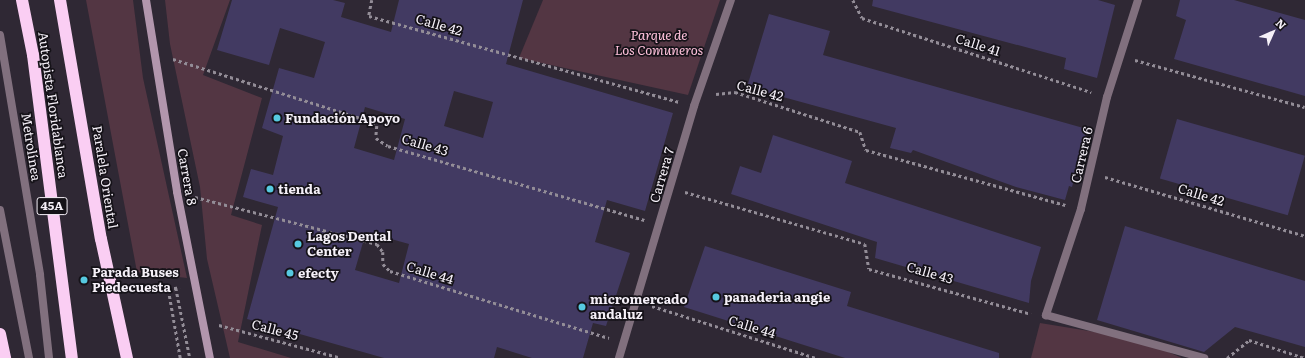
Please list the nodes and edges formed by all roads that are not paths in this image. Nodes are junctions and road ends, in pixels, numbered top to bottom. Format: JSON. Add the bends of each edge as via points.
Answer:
{"nodes":[{"id":1,"x":22,"y":0,"type":"edge"},
{"id":2,"x":60,"y":0,"type":"edge"},
{"id":3,"x":146,"y":0,"type":"edge"},
{"id":4,"x":731,"y":0,"type":"edge"},
{"id":5,"x":1138,"y":0,"type":"edge"},
{"id":6,"x":0,"y":35,"type":"edge"},
{"id":7,"x":0,"y":210,"type":"edge"},
{"id":8,"x":0,"y":334,"type":"edge"},
{"id":9,"x":5,"y":358,"type":"edge"},
{"id":10,"x":29,"y":358,"type":"edge"},
{"id":11,"x":49,"y":358,"type":"edge"},
{"id":12,"x":72,"y":358,"type":"edge"},
{"id":13,"x":127,"y":358,"type":"edge"},
{"id":14,"x":210,"y":358,"type":"edge"},
{"id":15,"x":619,"y":358,"type":"edge"},
{"id":16,"x":1204,"y":358,"type":"edge"}],
"edges":[{"from":1,"to":12,"type":"highway","name":"Autopista Floridablanca","number":"45A","via":[[33,55]]},
{"from":2,"to":13,"type":"highway","name":"Paralela Oriental","via":[[101,239]]},
{"from":3,"to":14,"type":"main road","name":"Carrera 8","via":[[177,192]]},
{"from":4,"to":15,"type":"street","name":"Carrera 7","via":[[694,106]]},
{"from":5,"to":16,"type":"street","name":"Carrera 6","via":[[1107,97],[1082,209],[1046,316]]},
{"from":6,"to":11,"type":"street","name":"Metrolínea","via":[[40,275]]},
{"from":7,"to":10,"type":"street"},
{"from":8,"to":9,"type":"highway"}]}
